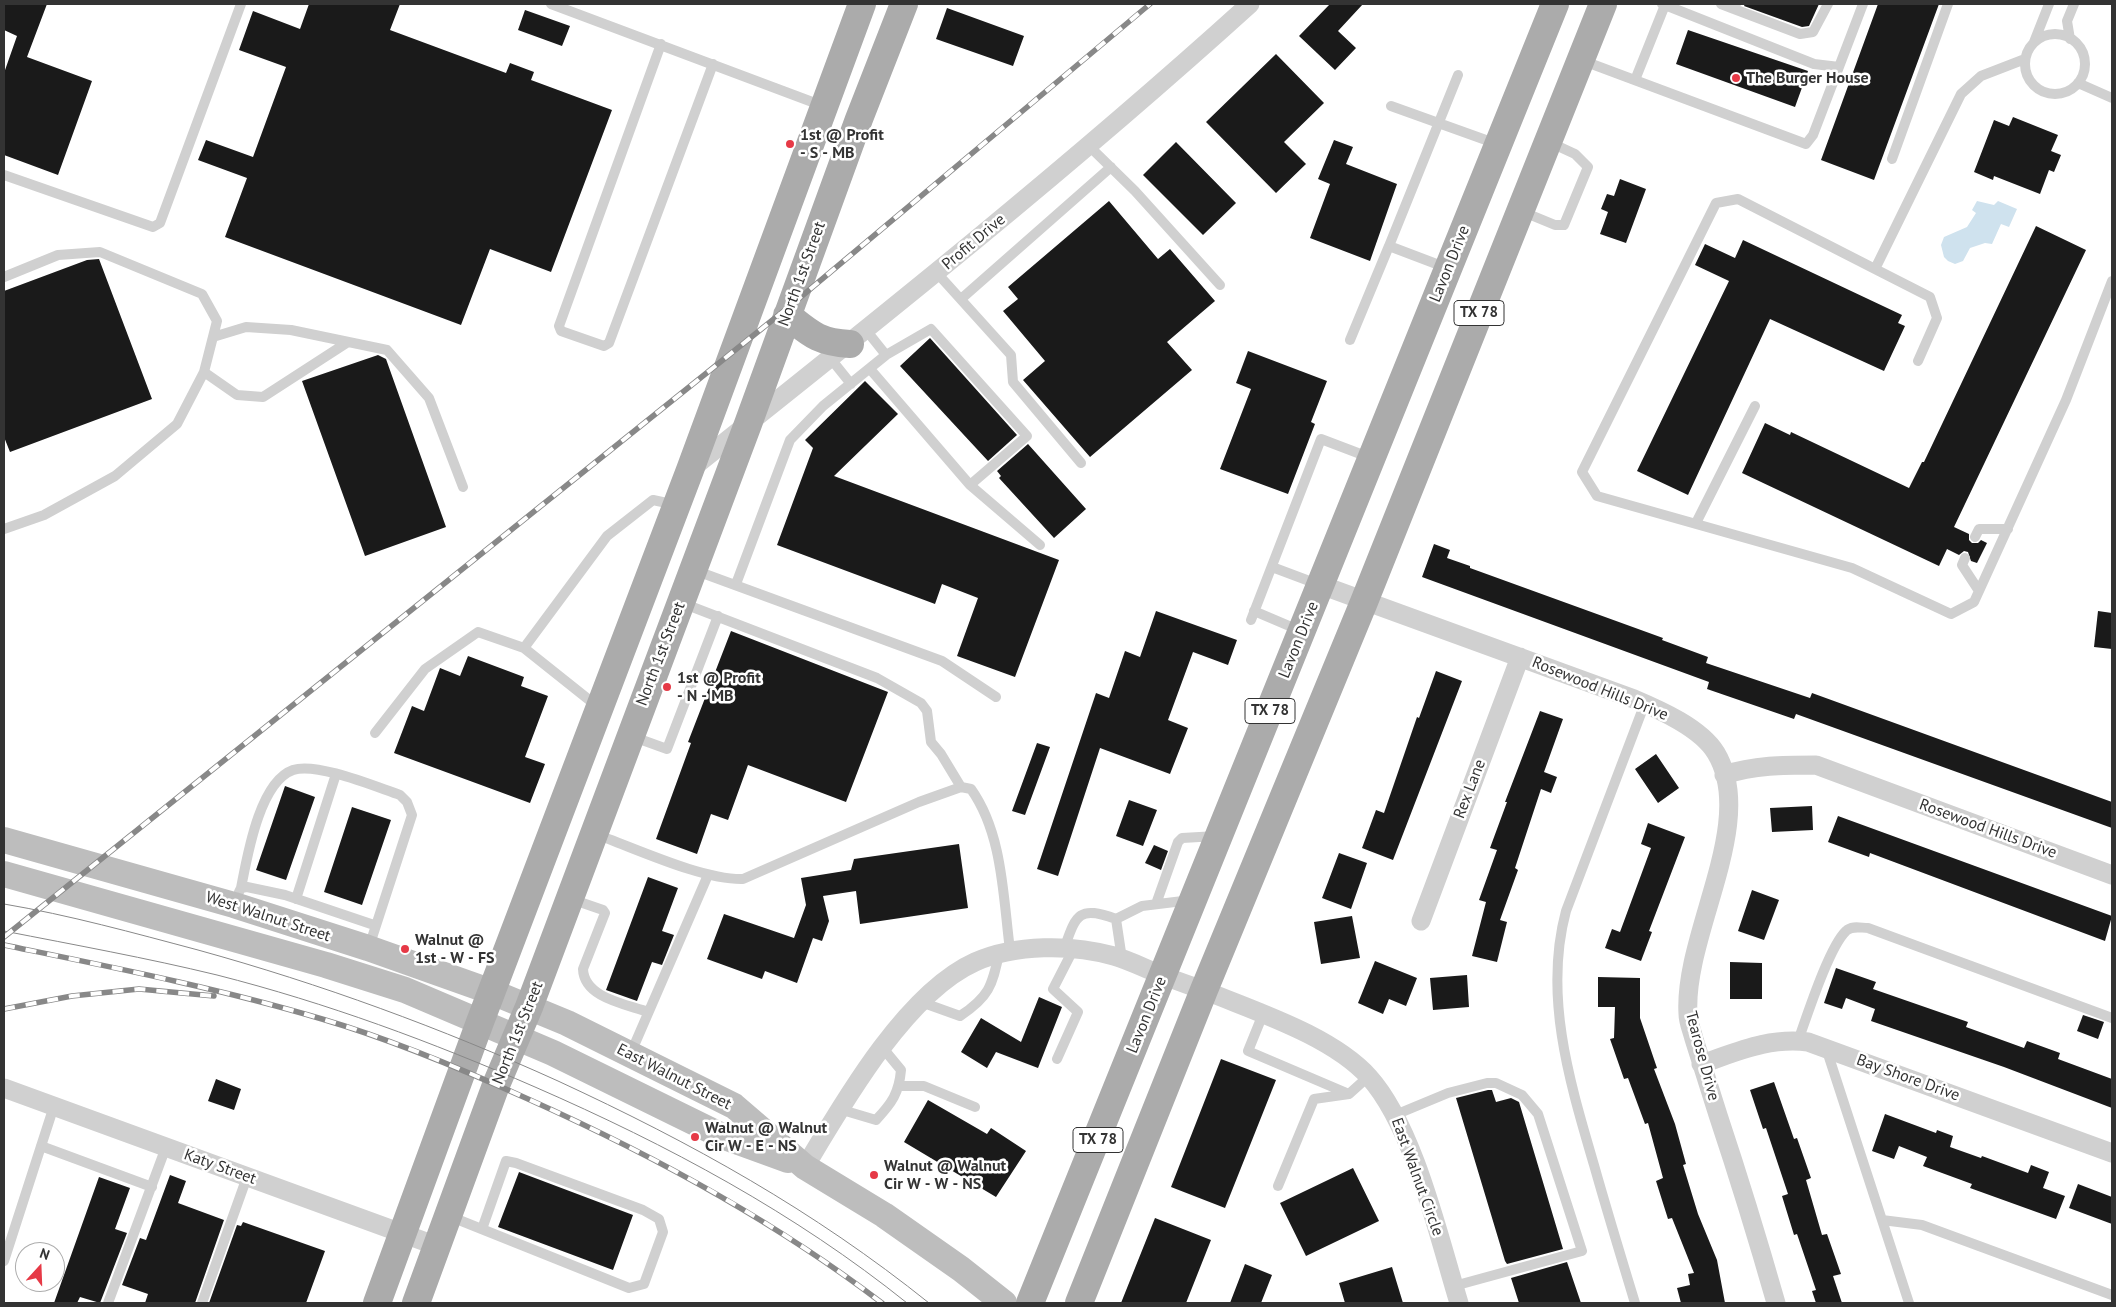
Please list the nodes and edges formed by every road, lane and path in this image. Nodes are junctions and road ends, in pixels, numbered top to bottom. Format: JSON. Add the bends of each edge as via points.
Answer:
{"nodes":[{"id":1,"x":241,"y":4,"type":"edge"},
{"id":2,"x":551,"y":4,"type":"edge"},
{"id":3,"x":862,"y":4,"type":"edge"},
{"id":4,"x":904,"y":4,"type":"edge"},
{"id":5,"x":1250,"y":4,"type":"edge"},
{"id":6,"x":1555,"y":4,"type":"edge"},
{"id":7,"x":1603,"y":4,"type":"edge"},
{"id":8,"x":1663,"y":4,"type":"edge"},
{"id":9,"x":1721,"y":4,"type":"edge"},
{"id":10,"x":1828,"y":4,"type":"edge"},
{"id":11,"x":1863,"y":4,"type":"edge"},
{"id":12,"x":1948,"y":4,"type":"edge"},
{"id":13,"x":2048,"y":4,"type":"edge"},
{"id":14,"x":2074,"y":4,"type":"edge"},
{"id":15,"x":1735,"y":6,"type":"edge"},
{"id":16,"x":2070,"y":39,"type":"junction"},
{"id":17,"x":661,"y":44,"type":"junction"},
{"id":18,"x":2033,"y":44,"type":"junction"},
{"id":19,"x":2025,"y":59,"type":"junction"},
{"id":20,"x":1581,"y":60,"type":"junction"},
{"id":21,"x":713,"y":64,"type":"junction"},
{"id":22,"x":1839,"y":67,"type":"junction"},
{"id":23,"x":1458,"y":75,"type":"dead end"},
{"id":24,"x":1635,"y":80,"type":"junction"},
{"id":25,"x":2078,"y":83,"type":"junction"},
{"id":26,"x":2112,"y":98,"type":"edge"},
{"id":27,"x":824,"y":106,"type":"junction"},
{"id":28,"x":1392,"y":106,"type":"dead end"},
{"id":29,"x":859,"y":119,"type":"junction"},
{"id":30,"x":1438,"y":123,"type":"junction"},
{"id":31,"x":1548,"y":141,"type":"junction"},
{"id":32,"x":1498,"y":144,"type":"junction"},
{"id":33,"x":1089,"y":146,"type":"junction"},
{"id":34,"x":1892,"y":158,"type":"dead end"},
{"id":35,"x":1111,"y":167,"type":"junction"},
{"id":36,"x":4,"y":176,"type":"edge"},
{"id":37,"x":1520,"y":211,"type":"junction"},
{"id":38,"x":1389,"y":246,"type":"junction"},
{"id":39,"x":1448,"y":268,"type":"junction"},
{"id":40,"x":1875,"y":269,"type":"junction"},
{"id":41,"x":937,"y":273,"type":"junction"},
{"id":42,"x":4,"y":278,"type":"edge"},
{"id":43,"x":2112,"y":281,"type":"edge"},
{"id":44,"x":1220,"y":285,"type":"dead end"},
{"id":45,"x":962,"y":300,"type":"junction"},
{"id":46,"x":787,"y":315,"type":"junction"},
{"id":47,"x":213,"y":337,"type":"junction"},
{"id":48,"x":1350,"y":340,"type":"dead end"},
{"id":49,"x":348,"y":342,"type":"junction"},
{"id":50,"x":849,"y":344,"type":"junction"},
{"id":51,"x":886,"y":355,"type":"junction"},
{"id":52,"x":1918,"y":361,"type":"dead end"},
{"id":53,"x":870,"y":369,"type":"junction"},
{"id":54,"x":204,"y":372,"type":"junction"},
{"id":55,"x":851,"y":384,"type":"junction"},
{"id":56,"x":1755,"y":406,"type":"dead end"},
{"id":57,"x":748,"y":424,"type":"junction"},
{"id":58,"x":1372,"y":458,"type":"junction"},
{"id":59,"x":1080,"y":464,"type":"dead end"},
{"id":60,"x":690,"y":470,"type":"junction"},
{"id":61,"x":970,"y":485,"type":"junction"},
{"id":62,"x":463,"y":487,"type":"dead end"},
{"id":63,"x":677,"y":506,"type":"junction"},
{"id":64,"x":1696,"y":523,"type":"junction"},
{"id":65,"x":2008,"y":528,"type":"junction"},
{"id":66,"x":4,"y":529,"type":"edge"},
{"id":67,"x":1975,"y":537,"type":"dead end"},
{"id":68,"x":1040,"y":545,"type":"dead end"},
{"id":69,"x":1965,"y":558,"type":"dead end"},
{"id":70,"x":1272,"y":567,"type":"junction"},
{"id":71,"x":693,"y":569,"type":"junction"},
{"id":72,"x":736,"y":584,"type":"junction"},
{"id":73,"x":1321,"y":585,"type":"junction"},
{"id":74,"x":1979,"y":590,"type":"junction"},
{"id":75,"x":1364,"y":602,"type":"junction"},
{"id":76,"x":681,"y":603,"type":"junction"},
{"id":77,"x":718,"y":616,"type":"junction"},
{"id":78,"x":1302,"y":631,"type":"junction"},
{"id":79,"x":524,"y":648,"type":"junction"},
{"id":80,"x":1520,"y":657,"type":"junction"},
{"id":81,"x":996,"y":697,"type":"dead end"},
{"id":82,"x":1644,"y":703,"type":"junction"},
{"id":83,"x":600,"y":708,"type":"junction"},
{"id":84,"x":375,"y":733,"type":"dead end"},
{"id":85,"x":630,"y":736,"type":"junction"},
{"id":86,"x":336,"y":774,"type":"junction"},
{"id":87,"x":1724,"y":775,"type":"junction"},
{"id":88,"x":961,"y":787,"type":"junction"},
{"id":89,"x":594,"y":833,"type":"junction"},
{"id":90,"x":1219,"y":836,"type":"junction"},
{"id":91,"x":4,"y":840,"type":"edge"},
{"id":92,"x":4,"y":874,"type":"edge"},
{"id":93,"x":708,"y":875,"type":"junction"},
{"id":94,"x":2112,"y":875,"type":"edge"},
{"id":95,"x":238,"y":897,"type":"junction"},
{"id":96,"x":296,"y":899,"type":"junction"},
{"id":97,"x":570,"y":899,"type":"junction"},
{"id":98,"x":1194,"y":900,"type":"junction"},
{"id":99,"x":1156,"y":904,"type":"junction"},
{"id":100,"x":1116,"y":919,"type":"junction"},
{"id":101,"x":1421,"y":921,"type":"dead end"},
{"id":102,"x":226,"y":936,"type":"junction"},
{"id":103,"x":372,"y":937,"type":"junction"},
{"id":104,"x":1068,"y":949,"type":"junction"},
{"id":105,"x":1005,"y":952,"type":"junction"},
{"id":106,"x":1122,"y":959,"type":"junction"},
{"id":107,"x":1163,"y":976,"type":"junction"},
{"id":108,"x":1204,"y":990,"type":"junction"},
{"id":109,"x":492,"y":992,"type":"junction"},
{"id":110,"x":921,"y":1002,"type":"junction"},
{"id":111,"x":529,"y":1007,"type":"junction"},
{"id":112,"x":648,"y":1012,"type":"junction"},
{"id":113,"x":1263,"y":1014,"type":"junction"},
{"id":114,"x":2112,"y":1018,"type":"edge"},
{"id":115,"x":480,"y":1022,"type":"junction"},
{"id":116,"x":516,"y":1037,"type":"junction"},
{"id":117,"x":1798,"y":1041,"type":"junction"},
{"id":118,"x":882,"y":1048,"type":"junction"},
{"id":119,"x":1826,"y":1048,"type":"junction"},
{"id":120,"x":630,"y":1054,"type":"junction"},
{"id":121,"x":1057,"y":1059,"type":"dead end"},
{"id":122,"x":1701,"y":1064,"type":"junction"},
{"id":123,"x":1369,"y":1076,"type":"junction"},
{"id":124,"x":900,"y":1086,"type":"junction"},
{"id":125,"x":4,"y":1088,"type":"edge"},
{"id":126,"x":1349,"y":1094,"type":"junction"},
{"id":127,"x":54,"y":1106,"type":"junction"},
{"id":128,"x":976,"y":1107,"type":"dead end"},
{"id":129,"x":839,"y":1109,"type":"junction"},
{"id":130,"x":1395,"y":1114,"type":"junction"},
{"id":131,"x":41,"y":1146,"type":"junction"},
{"id":132,"x":166,"y":1147,"type":"junction"},
{"id":133,"x":2112,"y":1153,"type":"edge"},
{"id":134,"x":805,"y":1167,"type":"junction"},
{"id":135,"x":247,"y":1176,"type":"junction"},
{"id":136,"x":1278,"y":1186,"type":"dead end"},
{"id":137,"x":152,"y":1187,"type":"junction"},
{"id":138,"x":448,"y":1215,"type":"junction"},
{"id":139,"x":1882,"y":1220,"type":"junction"},
{"id":140,"x":482,"y":1229,"type":"junction"},
{"id":141,"x":402,"y":1233,"type":"junction"},
{"id":142,"x":437,"y":1246,"type":"junction"},
{"id":143,"x":4,"y":1261,"type":"edge"},
{"id":144,"x":1457,"y":1295,"type":"edge"},
{"id":145,"x":2112,"y":1295,"type":"edge"},
{"id":146,"x":108,"y":1303,"type":"edge"},
{"id":147,"x":202,"y":1303,"type":"edge"},
{"id":148,"x":377,"y":1303,"type":"edge"},
{"id":149,"x":416,"y":1303,"type":"edge"},
{"id":150,"x":1003,"y":1303,"type":"edge"},
{"id":151,"x":1030,"y":1303,"type":"edge"},
{"id":152,"x":1079,"y":1303,"type":"edge"},
{"id":153,"x":1635,"y":1303,"type":"edge"},
{"id":154,"x":1776,"y":1303,"type":"edge"},
{"id":155,"x":1909,"y":1303,"type":"edge"}],
"edges":[{"from":1,"to":36,"type":"lane","via":[[160,224],[153,227]]},
{"from":2,"to":17,"type":"lane"},
{"from":3,"to":27,"type":"main road"},
{"from":4,"to":29,"type":"main road","name":"North 1st Street"},
{"from":5,"to":33,"type":"street","name":"Profit Drive"},
{"from":6,"to":32,"type":"main road","name":"Lavon Drive","number":"TX 78"},
{"from":7,"to":20,"type":"main road","number":"TX 78"},
{"from":8,"to":22,"type":"lane","via":[[1814,64]]},
{"from":8,"to":24,"type":"lane"},
{"from":9,"to":15,"type":"lane"},
{"from":10,"to":15,"type":"lane","via":[[1813,32],[1800,34]]},
{"from":11,"to":22,"type":"lane"},
{"from":12,"to":34,"type":"lane"},
{"from":13,"to":18,"type":"lane"},
{"from":14,"to":16,"type":"lane","via":[[2067,21]]},
{"from":16,"to":18,"type":"lane","via":[[2051,35]]},
{"from":16,"to":25,"type":"lane","via":[[2078,46],[2084,59],[2083,74]]},
{"from":17,"to":21,"type":"lane"},
{"from":17,"to":21,"type":"lane","via":[[559,326],[561,331],[604,346],[609,343]]},
{"from":18,"to":19,"type":"lane"},
{"from":19,"to":25,"type":"lane","via":[[2028,77],[2041,91],[2061,94]]},
{"from":19,"to":40,"type":"lane","via":[[1981,76],[1961,94]]},
{"from":20,"to":24,"type":"lane"},
{"from":20,"to":31,"type":"main road","number":"TX 78"},
{"from":21,"to":27,"type":"lane"},
{"from":22,"to":24,"type":"lane","via":[[1814,135],[1806,144]]},
{"from":23,"to":30,"type":"lane"},
{"from":25,"to":26,"type":"lane"},
{"from":27,"to":29,"type":"main road"},
{"from":27,"to":60,"type":"main road"},
{"from":28,"to":30,"type":"lane"},
{"from":29,"to":46,"type":"main road","name":"North 1st Street"},
{"from":30,"to":32,"type":"lane"},
{"from":30,"to":38,"type":"lane"},
{"from":31,"to":37,"type":"main road","number":"TX 78"},
{"from":31,"to":37,"type":"lane","via":[[1575,154],[1588,167],[1564,225],[1554,225]]},
{"from":32,"to":39,"type":"main road","name":"Lavon Drive","number":"TX 78"},
{"from":33,"to":35,"type":"lane"},
{"from":33,"to":41,"type":"street","name":"Profit Drive"},
{"from":35,"to":44,"type":"lane"},
{"from":35,"to":45,"type":"lane"},
{"from":37,"to":75,"type":"main road","number":"TX 78"},
{"from":38,"to":39,"type":"lane"},
{"from":38,"to":48,"type":"lane"},
{"from":39,"to":58,"type":"main road","name":"Lavon Drive","number":"TX 78"},
{"from":40,"to":52,"type":"lane","via":[[1930,297],[1937,318]]},
{"from":40,"to":64,"type":"lane","via":[[1738,199],[1716,203],[1582,472],[1597,496]]},
{"from":41,"to":45,"type":"lane"},
{"from":41,"to":50,"type":"street","name":"Profit Drive"},
{"from":42,"to":47,"type":"lane","via":[[58,255],[100,252],[202,294],[217,321]]},
{"from":43,"to":65,"type":"lane","via":[[2066,400]]},
{"from":45,"to":59,"type":"lane","via":[[1011,355],[1013,382]]},
{"from":46,"to":50,"type":"main road","via":[[814,336],[828,342]]},
{"from":46,"to":57,"type":"main road","name":"North 1st Street"},
{"from":47,"to":49,"type":"lane","via":[[246,327],[291,330]]},
{"from":47,"to":54,"type":"lane"},
{"from":49,"to":54,"type":"lane","via":[[263,397],[237,395]]},
{"from":49,"to":62,"type":"lane","via":[[388,350],[429,398]]},
{"from":50,"to":51,"type":"lane"},
{"from":50,"to":55,"type":"lane"},
{"from":50,"to":57,"type":"street","name":"Profit Drive"},
{"from":51,"to":53,"type":"lane"},
{"from":51,"to":61,"type":"lane","via":[[931,329],[1027,436]]},
{"from":53,"to":55,"type":"lane"},
{"from":53,"to":61,"type":"lane"},
{"from":54,"to":66,"type":"lane","via":[[177,424],[115,476],[44,515]]},
{"from":55,"to":72,"type":"lane","via":[[823,406],[790,440]]},
{"from":56,"to":64,"type":"lane"},
{"from":57,"to":60,"type":"street","name":"Profit Drive"},
{"from":57,"to":71,"type":"main road","name":"North 1st Street"},
{"from":58,"to":70,"type":"lane","via":[[1321,439]]},
{"from":58,"to":73,"type":"main road","name":"Lavon Drive","number":"TX 78"},
{"from":60,"to":63,"type":"main road"},
{"from":61,"to":68,"type":"lane"},
{"from":63,"to":79,"type":"lane","via":[[653,500],[607,536]]},
{"from":63,"to":83,"type":"main road"},
{"from":64,"to":74,"type":"lane","via":[[1852,568],[1952,614],[1974,602]]},
{"from":65,"to":67,"type":"lane","via":[[1979,529]]},
{"from":65,"to":74,"type":"lane"},
{"from":69,"to":74,"type":"lane","via":[[1962,564]]},
{"from":70,"to":73,"type":"lane"},
{"from":70,"to":78,"type":"lane","via":[[1252,616]]},
{"from":71,"to":72,"type":"lane"},
{"from":71,"to":76,"type":"main road","name":"North 1st Street"},
{"from":72,"to":81,"type":"lane","via":[[942,661]]},
{"from":73,"to":75,"type":"street","name":"Rosewood Hills Drive"},
{"from":73,"to":78,"type":"main road","name":"Lavon Drive","number":"TX 78"},
{"from":75,"to":80,"type":"street","name":"Rosewood Hills Drive"},
{"from":75,"to":108,"type":"main road","number":"TX 78"},
{"from":76,"to":77,"type":"lane"},
{"from":76,"to":85,"type":"main road","name":"North 1st Street"},
{"from":77,"to":85,"type":"lane","via":[[667,749]]},
{"from":77,"to":88,"type":"lane","via":[[877,678],[921,703],[927,711],[931,742]]},
{"from":78,"to":90,"type":"main road","name":"Lavon Drive","number":"TX 78"},
{"from":79,"to":83,"type":"lane"},
{"from":79,"to":84,"type":"lane","via":[[478,632],[424,669]]},
{"from":80,"to":82,"type":"street","name":"Rosewood Hills Drive"},
{"from":80,"to":101,"type":"street","name":"Rex Lane"},
{"from":82,"to":87,"type":"street","name":"Rosewood Hills Drive","via":[[1666,713],[1701,737],[1715,752]]},
{"from":82,"to":153,"type":"lane","via":[[1566,911],[1559,936],[1558,960],[1562,1041],[1570,1085]]},
{"from":83,"to":109,"type":"main road"},
{"from":85,"to":89,"type":"main road","name":"North 1st Street"},
{"from":86,"to":95,"type":"lane","via":[[320,770],[293,770],[274,785],[258,815]]},
{"from":86,"to":96,"type":"lane"},
{"from":86,"to":103,"type":"lane","via":[[400,795],[412,815]]},
{"from":87,"to":94,"type":"street","name":"Rosewood Hills Drive","via":[[1747,768],[1816,766]]},
{"from":87,"to":122,"type":"street","name":"Tearose Drive","via":[[1730,813],[1725,848],[1690,970],[1688,1015]]},
{"from":88,"to":93,"type":"lane","via":[[919,802],[743,879]]},
{"from":88,"to":105,"type":"lane","via":[[971,789],[981,803],[996,846]]},
{"from":89,"to":93,"type":"lane"},
{"from":89,"to":97,"type":"main road","name":"North 1st Street"},
{"from":90,"to":98,"type":"main road","name":"Lavon Drive","number":"TX 78"},
{"from":90,"to":99,"type":"lane","via":[[1182,838],[1178,842]]},
{"from":91,"to":95,"type":"main road","name":"West Walnut Street"},
{"from":92,"to":102,"type":"main road","name":"West Walnut Street"},
{"from":93,"to":112,"type":"lane"},
{"from":95,"to":96,"type":"lane","via":[[247,887]]},
{"from":95,"to":102,"type":"main road"},
{"from":95,"to":103,"type":"main road","name":"West Walnut Street"},
{"from":96,"to":103,"type":"lane"},
{"from":97,"to":111,"type":"main road","name":"North 1st Street"},
{"from":97,"to":112,"type":"lane","via":[[604,913],[584,968],[588,986],[596,993]]},
{"from":98,"to":99,"type":"lane"},
{"from":98,"to":107,"type":"main road","name":"Lavon Drive","number":"TX 78"},
{"from":99,"to":100,"type":"lane","via":[[1142,906]]},
{"from":100,"to":104,"type":"lane","via":[[1097,912],[1079,916],[1073,922]]},
{"from":100,"to":106,"type":"lane"},
{"from":102,"to":115,"type":"main road","name":"West Walnut Street","via":[[405,990]]},
{"from":103,"to":109,"type":"main road","name":"West Walnut Street"},
{"from":104,"to":105,"type":"street","name":"East Walnut Circle"},
{"from":104,"to":106,"type":"street","name":"East Walnut Circle"},
{"from":104,"to":121,"type":"lane","via":[[1053,989],[1078,1012]]},
{"from":105,"to":110,"type":"street","name":"East Walnut Circle","via":[[974,962]]},
{"from":105,"to":110,"type":"lane","via":[[991,988],[978,1005],[960,1016]]},
{"from":106,"to":107,"type":"street","name":"East Walnut Circle"},
{"from":107,"to":108,"type":"street","name":"East Walnut Circle"},
{"from":107,"to":151,"type":"main road","name":"Lavon Drive","number":"TX 78"},
{"from":108,"to":113,"type":"street","name":"East Walnut Circle"},
{"from":108,"to":152,"type":"main road","number":"TX 78"},
{"from":109,"to":111,"type":"main road","name":"West Walnut Street"},
{"from":109,"to":115,"type":"main road"},
{"from":110,"to":118,"type":"street","name":"East Walnut Circle"},
{"from":111,"to":116,"type":"main road","name":"North 1st Street"},
{"from":111,"to":120,"type":"main road","name":"East Walnut Street"},
{"from":112,"to":120,"type":"lane"},
{"from":113,"to":123,"type":"street","name":"East Walnut Circle","via":[[1320,1041]]},
{"from":113,"to":126,"type":"lane","via":[[1248,1052]]},
{"from":114,"to":117,"type":"lane","via":[[1868,928],[1854,927],[1846,930],[1838,942]]},
{"from":115,"to":116,"type":"main road","name":"West Walnut Street"},
{"from":115,"to":141,"type":"main road"},
{"from":116,"to":134,"type":"main road","name":"East Walnut Street","via":[[722,1136]]},
{"from":116,"to":138,"type":"main road","name":"North 1st Street"},
{"from":117,"to":119,"type":"street","name":"Bay Shore Drive"},
{"from":117,"to":122,"type":"street","name":"Bay Shore Drive","via":[[1765,1042]]},
{"from":118,"to":124,"type":"lane","via":[[901,1070]]},
{"from":118,"to":129,"type":"street","name":"East Walnut Circle"},
{"from":119,"to":133,"type":"street","name":"Bay Shore Drive"},
{"from":119,"to":139,"type":"lane"},
{"from":120,"to":134,"type":"main road","name":"East Walnut Street","via":[[734,1106]]},
{"from":122,"to":154,"type":"street","name":"Tearose Drive","via":[[1748,1205]]},
{"from":123,"to":126,"type":"lane"},
{"from":123,"to":130,"type":"street","name":"East Walnut Circle"},
{"from":124,"to":128,"type":"lane","via":[[924,1086]]},
{"from":124,"to":129,"type":"lane","via":[[876,1120]]},
{"from":125,"to":127,"type":"street","name":"Katy Street"},
{"from":126,"to":136,"type":"lane","via":[[1314,1099]]},
{"from":127,"to":131,"type":"lane"},
{"from":127,"to":132,"type":"street","name":"Katy Street"},
{"from":129,"to":134,"type":"street","name":"East Walnut Circle"},
{"from":130,"to":144,"type":"street","name":"East Walnut Circle","via":[[1418,1171]]},
{"from":130,"to":144,"type":"lane","via":[[1487,1083],[1502,1085],[1522,1095],[1538,1114],[1582,1251]]},
{"from":131,"to":137,"type":"lane"},
{"from":131,"to":143,"type":"lane"},
{"from":132,"to":135,"type":"street","name":"Katy Street"},
{"from":132,"to":137,"type":"lane"},
{"from":134,"to":150,"type":"main road","name":"East Walnut Street","via":[[884,1215]]},
{"from":135,"to":141,"type":"street","name":"Katy Street"},
{"from":135,"to":147,"type":"lane"},
{"from":137,"to":146,"type":"lane"},
{"from":138,"to":140,"type":"lane"},
{"from":138,"to":142,"type":"main road","name":"North 1st Street"},
{"from":139,"to":145,"type":"lane","via":[[1922,1226]]},
{"from":139,"to":155,"type":"lane"},
{"from":140,"to":140,"type":"lane","via":[[629,1288],[644,1284],[663,1232],[659,1219],[643,1210],[506,1162]]},
{"from":141,"to":142,"type":"street","name":"Katy Street"},
{"from":141,"to":148,"type":"main road"},
{"from":142,"to":149,"type":"main road","name":"North 1st Street"}]}
